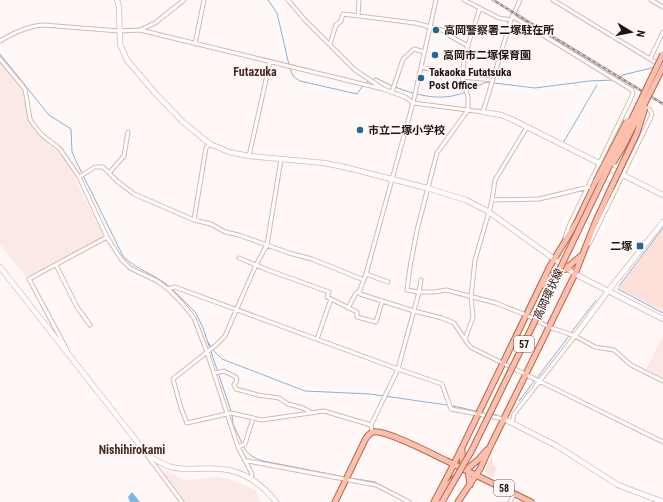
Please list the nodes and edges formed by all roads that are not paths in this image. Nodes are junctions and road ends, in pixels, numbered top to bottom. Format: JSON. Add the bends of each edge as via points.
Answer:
{"nodes":[{"id":1,"x":117,"y":0,"type":"edge"},
{"id":2,"x":184,"y":0,"type":"edge"},
{"id":3,"x":204,"y":0,"type":"edge"},
{"id":4,"x":288,"y":0,"type":"edge"},
{"id":5,"x":359,"y":0,"type":"edge"},
{"id":6,"x":436,"y":0,"type":"edge"},
{"id":7,"x":464,"y":0,"type":"edge"},
{"id":8,"x":519,"y":0,"type":"edge"},
{"id":9,"x":553,"y":0,"type":"edge"},
{"id":10,"x":651,"y":0,"type":"edge"},
{"id":11,"x":663,"y":7,"type":"edge"},
{"id":12,"x":480,"y":8,"type":"junction"},
{"id":13,"x":358,"y":16,"type":"junction"},
{"id":14,"x":511,"y":18,"type":"junction"},
{"id":15,"x":430,"y":26,"type":"junction"},
{"id":16,"x":140,"y":30,"type":"junction"},
{"id":17,"x":119,"y":31,"type":"junction"},
{"id":18,"x":663,"y":32,"type":"edge"},
{"id":19,"x":0,"y":42,"type":"edge"},
{"id":20,"x":195,"y":44,"type":"junction"},
{"id":21,"x":330,"y":44,"type":"junction"},
{"id":22,"x":468,"y":46,"type":"junction"},
{"id":23,"x":424,"y":52,"type":"junction"},
{"id":24,"x":663,"y":54,"type":"edge"},
{"id":25,"x":0,"y":59,"type":"edge"},
{"id":26,"x":650,"y":59,"type":"junction"},
{"id":27,"x":270,"y":62,"type":"junction"},
{"id":28,"x":421,"y":67,"type":"junction"},
{"id":29,"x":663,"y":67,"type":"edge"},
{"id":30,"x":462,"y":77,"type":"junction"},
{"id":31,"x":492,"y":80,"type":"junction"},
{"id":32,"x":383,"y":89,"type":"junction"},
{"id":33,"x":392,"y":92,"type":"junction"},
{"id":34,"x":650,"y":92,"type":"junction"},
{"id":35,"x":630,"y":100,"type":"junction"},
{"id":36,"x":413,"y":102,"type":"junction"},
{"id":37,"x":468,"y":110,"type":"junction"},
{"id":38,"x":483,"y":112,"type":"junction"},
{"id":39,"x":527,"y":127,"type":"junction"},
{"id":40,"x":615,"y":131,"type":"junction"},
{"id":41,"x":128,"y":132,"type":"dead end"},
{"id":42,"x":639,"y":142,"type":"junction"},
{"id":43,"x":210,"y":144,"type":"junction"},
{"id":44,"x":248,"y":156,"type":"junction"},
{"id":45,"x":281,"y":159,"type":"junction"},
{"id":46,"x":600,"y":164,"type":"junction"},
{"id":47,"x":109,"y":173,"type":"junction"},
{"id":48,"x":622,"y":174,"type":"junction"},
{"id":49,"x":79,"y":177,"type":"junction"},
{"id":50,"x":391,"y":179,"type":"junction"},
{"id":51,"x":598,"y":182,"type":"junction"},
{"id":52,"x":589,"y":186,"type":"junction"},
{"id":53,"x":427,"y":188,"type":"junction"},
{"id":54,"x":663,"y":195,"type":"edge"},
{"id":55,"x":492,"y":200,"type":"junction"},
{"id":56,"x":490,"y":212,"type":"junction"},
{"id":57,"x":194,"y":220,"type":"junction"},
{"id":58,"x":663,"y":222,"type":"edge"},
{"id":59,"x":107,"y":237,"type":"junction"},
{"id":60,"x":267,"y":245,"type":"junction"},
{"id":61,"x":562,"y":245,"type":"junction"},
{"id":62,"x":582,"y":254,"type":"junction"},
{"id":63,"x":240,"y":258,"type":"dead end"},
{"id":64,"x":555,"y":260,"type":"junction"},
{"id":65,"x":56,"y":265,"type":"junction"},
{"id":66,"x":256,"y":265,"type":"junction"},
{"id":67,"x":0,"y":267,"type":"edge"},
{"id":68,"x":566,"y":268,"type":"junction"},
{"id":69,"x":366,"y":274,"type":"junction"},
{"id":70,"x":575,"y":274,"type":"junction"},
{"id":71,"x":364,"y":280,"type":"junction"},
{"id":72,"x":421,"y":280,"type":"dead end"},
{"id":73,"x":388,"y":282,"type":"dead end"},
{"id":74,"x":168,"y":289,"type":"junction"},
{"id":75,"x":539,"y":289,"type":"junction"},
{"id":76,"x":608,"y":291,"type":"junction"},
{"id":77,"x":359,"y":292,"type":"junction"},
{"id":78,"x":419,"y":292,"type":"junction"},
{"id":79,"x":471,"y":297,"type":"junction"},
{"id":80,"x":331,"y":299,"type":"junction"},
{"id":81,"x":382,"y":302,"type":"junction"},
{"id":82,"x":348,"y":308,"type":"junction"},
{"id":83,"x":237,"y":309,"type":"junction"},
{"id":84,"x":414,"y":311,"type":"junction"},
{"id":85,"x":526,"y":315,"type":"junction"},
{"id":86,"x":663,"y":319,"type":"edge"},
{"id":87,"x":90,"y":325,"type":"dead end"},
{"id":88,"x":549,"y":328,"type":"junction"},
{"id":89,"x":575,"y":336,"type":"junction"},
{"id":90,"x":317,"y":339,"type":"junction"},
{"id":91,"x":465,"y":339,"type":"junction"},
{"id":92,"x":207,"y":352,"type":"junction"},
{"id":93,"x":68,"y":355,"type":"junction"},
{"id":94,"x":504,"y":364,"type":"junction"},
{"id":95,"x":398,"y":369,"type":"junction"},
{"id":96,"x":214,"y":373,"type":"junction"},
{"id":97,"x":526,"y":374,"type":"junction"},
{"id":98,"x":540,"y":381,"type":"junction"},
{"id":99,"x":663,"y":381,"type":"edge"},
{"id":100,"x":312,"y":413,"type":"junction"},
{"id":101,"x":228,"y":414,"type":"junction"},
{"id":102,"x":479,"y":414,"type":"junction"},
{"id":103,"x":253,"y":418,"type":"junction"},
{"id":104,"x":504,"y":419,"type":"junction"},
{"id":105,"x":512,"y":423,"type":"junction"},
{"id":106,"x":371,"y":425,"type":"junction"},
{"id":107,"x":372,"y":432,"type":"junction"},
{"id":108,"x":663,"y":442,"type":"edge"},
{"id":109,"x":490,"y":446,"type":"junction"},
{"id":110,"x":238,"y":447,"type":"junction"},
{"id":111,"x":462,"y":447,"type":"junction"},
{"id":112,"x":146,"y":453,"type":"junction"},
{"id":113,"x":246,"y":462,"type":"junction"},
{"id":114,"x":454,"y":464,"type":"junction"},
{"id":115,"x":465,"y":469,"type":"junction"},
{"id":116,"x":477,"y":474,"type":"junction"},
{"id":117,"x":251,"y":479,"type":"junction"},
{"id":118,"x":346,"y":479,"type":"junction"},
{"id":119,"x":470,"y":485,"type":"junction"},
{"id":120,"x":514,"y":494,"type":"junction"},
{"id":121,"x":182,"y":502,"type":"edge"},
{"id":122,"x":276,"y":502,"type":"edge"},
{"id":123,"x":335,"y":502,"type":"edge"},
{"id":124,"x":409,"y":502,"type":"edge"},
{"id":125,"x":435,"y":502,"type":"edge"},
{"id":126,"x":442,"y":502,"type":"edge"},
{"id":127,"x":458,"y":502,"type":"edge"},
{"id":128,"x":510,"y":502,"type":"edge"},
{"id":129,"x":531,"y":502,"type":"edge"},
{"id":130,"x":663,"y":502,"type":"edge"}],
"edges":[{"from":1,"to":17,"type":"street"},
{"from":2,"to":16,"type":"street","via":[[155,23]]},
{"from":3,"to":20,"type":"street"},
{"from":4,"to":21,"type":"street"},
{"from":5,"to":13,"type":"street"},
{"from":6,"to":15,"type":"street"},
{"from":7,"to":12,"type":"street"},
{"from":8,"to":14,"type":"street"},
{"from":9,"to":26,"type":"street"},
{"from":10,"to":11,"type":"street"},
{"from":12,"to":14,"type":"street","via":[[499,18]]},
{"from":12,"to":22,"type":"street"},
{"from":13,"to":15,"type":"street"},
{"from":13,"to":21,"type":"street","via":[[343,14]]},
{"from":14,"to":31,"type":"street"},
{"from":14,"to":35,"type":"street","via":[[632,90]]},
{"from":15,"to":22,"type":"street","via":[[442,30]]},
{"from":15,"to":23,"type":"street"},
{"from":16,"to":17,"type":"street"},
{"from":16,"to":20,"type":"street"},
{"from":17,"to":19,"type":"street","via":[[34,25]]},
{"from":17,"to":43,"type":"street","via":[[122,52],[131,66],[183,122]]},
{"from":18,"to":26,"type":"street"},
{"from":20,"to":27,"type":"street"},
{"from":21,"to":32,"type":"street","via":[[355,70]]},
{"from":22,"to":30,"type":"street"},
{"from":23,"to":28,"type":"street"},
{"from":23,"to":33,"type":"street","via":[[414,49],[403,59]]},
{"from":24,"to":51,"type":"main road","name":"高岡環状線","number":"57","bridge":true},
{"from":25,"to":49,"type":"street","via":[[25,89],[33,124],[60,150]]},
{"from":26,"to":29,"type":"street"},
{"from":27,"to":32,"type":"street"},
{"from":27,"to":44,"type":"street"},
{"from":28,"to":30,"type":"street"},
{"from":28,"to":36,"type":"street"},
{"from":29,"to":34,"type":"main road","name":"高岡環状線","number":"57","bridge":true},
{"from":30,"to":31,"type":"street"},
{"from":30,"to":37,"type":"street","via":[[468,97]]},
{"from":31,"to":38,"type":"street"},
{"from":32,"to":33,"type":"street"},
{"from":33,"to":36,"type":"street"},
{"from":34,"to":51,"type":"main road","name":"高岡環状線","number":"57","bridge":true,"via":[[624,147]]},
{"from":34,"to":62,"type":"main road","number":"57","bridge":true,"via":[[637,133]]},
{"from":35,"to":40,"type":"street"},
{"from":35,"to":42,"type":"street","via":[[652,112]]},
{"from":36,"to":37,"type":"street"},
{"from":36,"to":50,"type":"street"},
{"from":37,"to":38,"type":"street"},
{"from":37,"to":53,"type":"street","via":[[437,153]]},
{"from":38,"to":39,"type":"street","via":[[501,115]]},
{"from":39,"to":46,"type":"street"},
{"from":39,"to":55,"type":"street","via":[[495,180]]},
{"from":40,"to":42,"type":"street"},
{"from":40,"to":46,"type":"street"},
{"from":41,"to":47,"type":"street","via":[[124,156]]},
{"from":42,"to":48,"type":"street"},
{"from":43,"to":44,"type":"street"},
{"from":43,"to":57,"type":"street","via":[[206,148]]},
{"from":44,"to":45,"type":"street"},
{"from":45,"to":50,"type":"street","via":[[324,163]]},
{"from":45,"to":60,"type":"street"},
{"from":46,"to":48,"type":"street"},
{"from":46,"to":52,"type":"street"},
{"from":47,"to":49,"type":"street","via":[[103,167],[95,166]]},
{"from":47,"to":57,"type":"street","via":[[134,194]]},
{"from":48,"to":54,"type":"street"},
{"from":48,"to":62,"type":"street","via":[[589,245]]},
{"from":49,"to":59,"type":"street"},
{"from":50,"to":53,"type":"street"},
{"from":50,"to":69,"type":"street"},
{"from":51,"to":61,"type":"main road","number":"57"},
{"from":51,"to":126,"type":"main road","name":"高岡環状線","number":"57","bridge":true,"via":[[532,327],[472,450]]},
{"from":52,"to":55,"type":"street","via":[[539,199]]},
{"from":52,"to":61,"type":"street"},
{"from":53,"to":56,"type":"street","via":[[466,200]]},
{"from":53,"to":78,"type":"street","via":[[407,290]]},
{"from":55,"to":56,"type":"street"},
{"from":56,"to":64,"type":"street"},
{"from":56,"to":79,"type":"street","via":[[475,260]]},
{"from":57,"to":60,"type":"street"},
{"from":58,"to":76,"type":"street"},
{"from":59,"to":65,"type":"street"},
{"from":59,"to":74,"type":"street","via":[[130,268]]},
{"from":60,"to":66,"type":"street"},
{"from":60,"to":71,"type":"street","via":[[312,259]]},
{"from":61,"to":64,"type":"main road","number":"57"},
{"from":62,"to":68,"type":"main road"},
{"from":62,"to":70,"type":"main road","number":"57"},
{"from":63,"to":66,"type":"street"},
{"from":64,"to":68,"type":"street"},
{"from":64,"to":75,"type":"main road","number":"57"},
{"from":65,"to":87,"type":"street","via":[[77,307]]},
{"from":65,"to":93,"type":"street","via":[[29,279]]},
{"from":66,"to":80,"type":"street","via":[[321,288],[329,292],[327,298]]},
{"from":66,"to":83,"type":"street"},
{"from":67,"to":93,"type":"street"},
{"from":68,"to":70,"type":"street"},
{"from":68,"to":75,"type":"main road","via":[[560,270]]},
{"from":69,"to":71,"type":"street"},
{"from":69,"to":73,"type":"street"},
{"from":70,"to":76,"type":"street"},
{"from":70,"to":88,"type":"main road","number":"57"},
{"from":71,"to":77,"type":"street"},
{"from":72,"to":78,"type":"street"},
{"from":74,"to":83,"type":"street","via":[[175,287]]},
{"from":74,"to":92,"type":"street","via":[[194,318]]},
{"from":75,"to":85,"type":"main road","number":"57"},
{"from":76,"to":86,"type":"street"},
{"from":76,"to":89,"type":"street"},
{"from":77,"to":81,"type":"street"},
{"from":77,"to":82,"type":"street"},
{"from":78,"to":79,"type":"street","via":[[446,290]]},
{"from":78,"to":84,"type":"street"},
{"from":79,"to":85,"type":"street","via":[[496,303]]},
{"from":79,"to":91,"type":"street","via":[[473,317]]},
{"from":80,"to":82,"type":"street"},
{"from":80,"to":90,"type":"street"},
{"from":81,"to":82,"type":"street","via":[[376,322],[357,317],[357,312]]},
{"from":81,"to":84,"type":"street"},
{"from":83,"to":90,"type":"street"},
{"from":83,"to":92,"type":"street","via":[[225,336]]},
{"from":84,"to":91,"type":"street","via":[[454,323]]},
{"from":84,"to":95,"type":"street"},
{"from":85,"to":88,"type":"street"},
{"from":85,"to":94,"type":"main road","number":"57"},
{"from":88,"to":89,"type":"street"},
{"from":88,"to":97,"type":"main road","number":"57"},
{"from":89,"to":98,"type":"street"},
{"from":89,"to":99,"type":"street","via":[[595,346],[614,350],[631,365]]},
{"from":90,"to":95,"type":"street"},
{"from":91,"to":94,"type":"street","via":[[472,348]]},
{"from":92,"to":96,"type":"street"},
{"from":92,"to":101,"type":"street","via":[[173,379],[181,408],[187,424]]},
{"from":93,"to":112,"type":"street"},
{"from":94,"to":97,"type":"street"},
{"from":94,"to":102,"type":"main road","number":"57"},
{"from":95,"to":102,"type":"street","via":[[442,384],[451,409]]},
{"from":95,"to":106,"type":"street"},
{"from":96,"to":100,"type":"street","via":[[224,371],[236,377],[236,389],[279,398]]},
{"from":96,"to":101,"type":"street"},
{"from":97,"to":98,"type":"street"},
{"from":97,"to":104,"type":"main road","number":"57"},
{"from":98,"to":105,"type":"street","via":[[514,414]]},
{"from":98,"to":108,"type":"street"},
{"from":100,"to":103,"type":"street","via":[[262,420]]},
{"from":100,"to":106,"type":"street","via":[[324,411]]},
{"from":101,"to":103,"type":"street"},
{"from":101,"to":110,"type":"street"},
{"from":102,"to":104,"type":"street"},
{"from":102,"to":111,"type":"main road","number":"57"},
{"from":103,"to":110,"type":"street","via":[[245,444]]},
{"from":104,"to":105,"type":"street"},
{"from":104,"to":109,"type":"main road","number":"57"},
{"from":105,"to":130,"type":"street","via":[[557,446],[618,485]]},
{"from":106,"to":107,"type":"street"},
{"from":107,"to":114,"type":"main road","via":[[393,437]]},
{"from":107,"to":118,"type":"main road","via":[[365,440]]},
{"from":109,"to":115,"type":"main road","via":[[478,460]]},
{"from":109,"to":116,"type":"main road","number":"57"},
{"from":110,"to":113,"type":"street"},
{"from":111,"to":114,"type":"main road","number":"57"},
{"from":111,"to":115,"type":"main road"},
{"from":112,"to":117,"type":"street","via":[[170,467],[186,470],[222,469]]},
{"from":112,"to":121,"type":"street"},
{"from":113,"to":117,"type":"street","via":[[252,474]]},
{"from":113,"to":118,"type":"street"},
{"from":114,"to":115,"type":"main road"},
{"from":114,"to":125,"type":"main road"},
{"from":115,"to":116,"type":"main road"},
{"from":115,"to":119,"type":"main road"},
{"from":115,"to":125,"type":"main road"},
{"from":116,"to":119,"type":"main road"},
{"from":116,"to":120,"type":"main road","number":"58"},
{"from":117,"to":122,"type":"street"},
{"from":118,"to":123,"type":"main road"},
{"from":118,"to":124,"type":"street","via":[[376,485]]},
{"from":119,"to":127,"type":"main road"},
{"from":120,"to":128,"type":"street"},
{"from":120,"to":129,"type":"main road","number":"58"}]}
